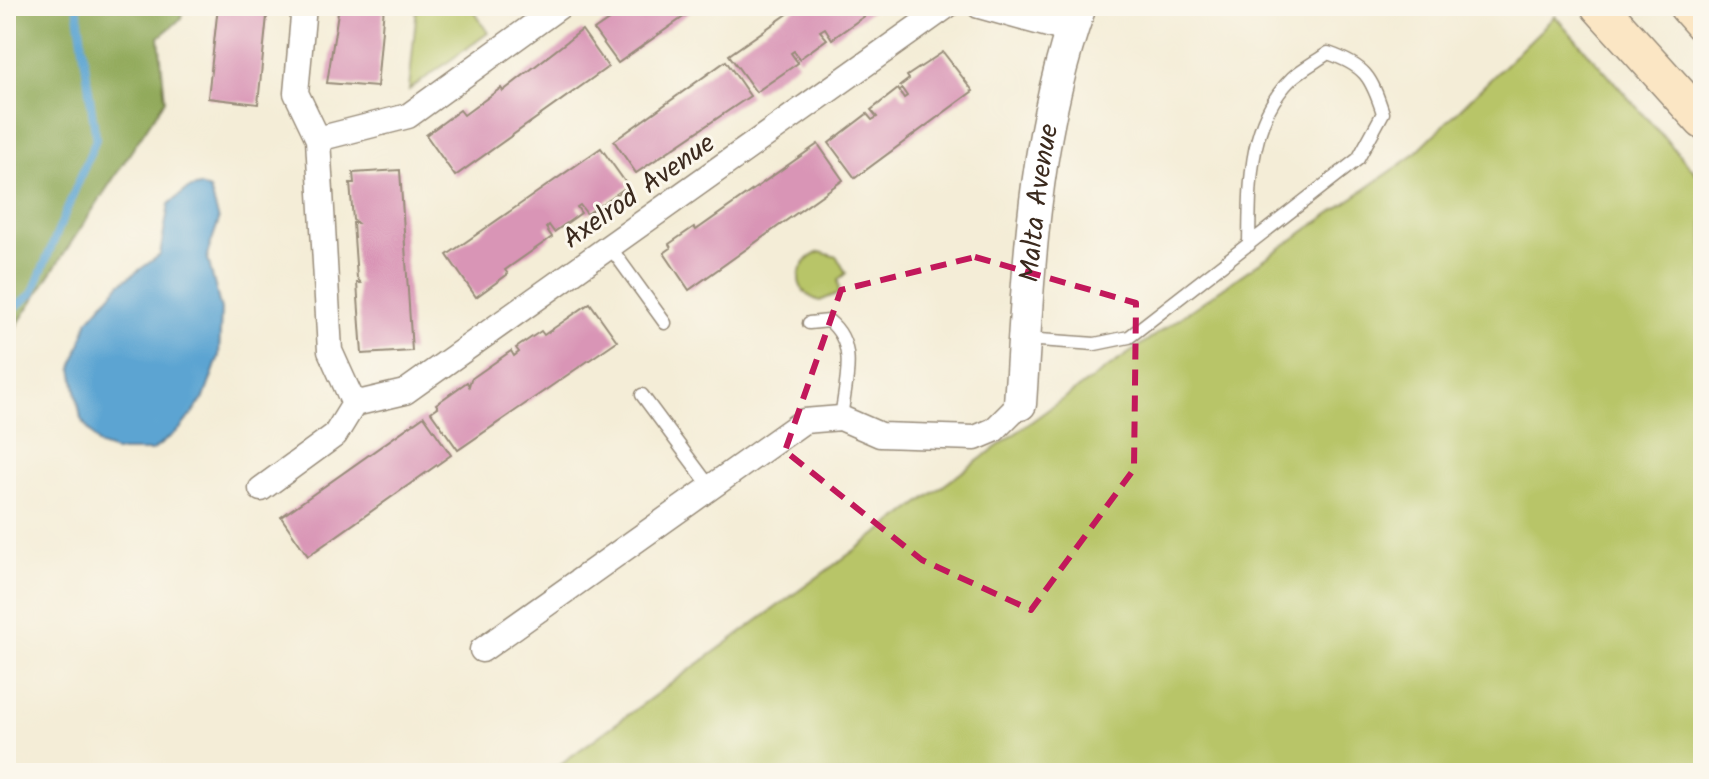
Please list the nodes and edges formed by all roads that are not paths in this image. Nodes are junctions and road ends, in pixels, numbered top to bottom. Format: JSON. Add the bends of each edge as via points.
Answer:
{"nodes":[{"id":1,"x":304,"y":6,"type":"edge"},
{"id":2,"x":560,"y":6,"type":"edge"},
{"id":3,"x":947,"y":6,"type":"edge"},
{"id":4,"x":979,"y":6,"type":"edge"},
{"id":5,"x":1599,"y":6,"type":"edge"},
{"id":6,"x":1687,"y":6,"type":"edge"},
{"id":7,"x":1075,"y":19,"type":"edge"},
{"id":8,"x":1703,"y":24,"type":"edge"},
{"id":9,"x":1703,"y":121,"type":"edge"},
{"id":10,"x":318,"y":139,"type":"junction"},
{"id":11,"x":1249,"y":245,"type":"junction"},
{"id":12,"x":610,"y":247,"type":"junction"},
{"id":13,"x":665,"y":323,"type":"dead end"},
{"id":14,"x":809,"y":323,"type":"dead end"},
{"id":15,"x":1025,"y":339,"type":"junction"},
{"id":16,"x":642,"y":395,"type":"dead end"},
{"id":17,"x":354,"y":404,"type":"junction"},
{"id":18,"x":1020,"y":404,"type":"joint"},
{"id":19,"x":841,"y":418,"type":"junction"},
{"id":20,"x":711,"y":488,"type":"junction"},
{"id":21,"x":261,"y":489,"type":"dead end"},
{"id":22,"x":482,"y":650,"type":"dead end"}],
"edges":[{"from":1,"to":10,"type":"street","via":[[296,93]]},
{"from":2,"to":10,"type":"street","via":[[408,116]]},
{"from":3,"to":12,"type":"street","name":"Axelrod Avenue"},
{"from":4,"to":7,"type":"street"},
{"from":5,"to":9,"type":"main road"},
{"from":6,"to":8,"type":"main road"},
{"from":7,"to":15,"type":"street","name":"Malta Avenue","via":[[1047,114],[1036,181]]},
{"from":10,"to":17,"type":"street","via":[[330,351]]},
{"from":11,"to":11,"type":"lane","via":[[1358,159],[1383,113],[1373,81],[1354,62],[1328,53],[1291,79],[1262,124],[1250,170]]},
{"from":11,"to":15,"type":"lane","via":[[1122,340],[1095,344]]},
{"from":12,"to":13,"type":"lane"},
{"from":12,"to":17,"type":"street","name":"Axelrod Avenue","via":[[405,392]]},
{"from":14,"to":19,"type":"lane","via":[[829,321],[842,332],[849,349]]},
{"from":15,"to":18,"type":"street","name":"Malta Avenue"},
{"from":16,"to":20,"type":"lane"},
{"from":17,"to":21,"type":"street","via":[[335,435]]},
{"from":18,"to":19,"type":"street","via":[[994,430],[975,438],[880,435]]},
{"from":19,"to":20,"type":"street","via":[[804,421]]},
{"from":20,"to":22,"type":"street"}]}
